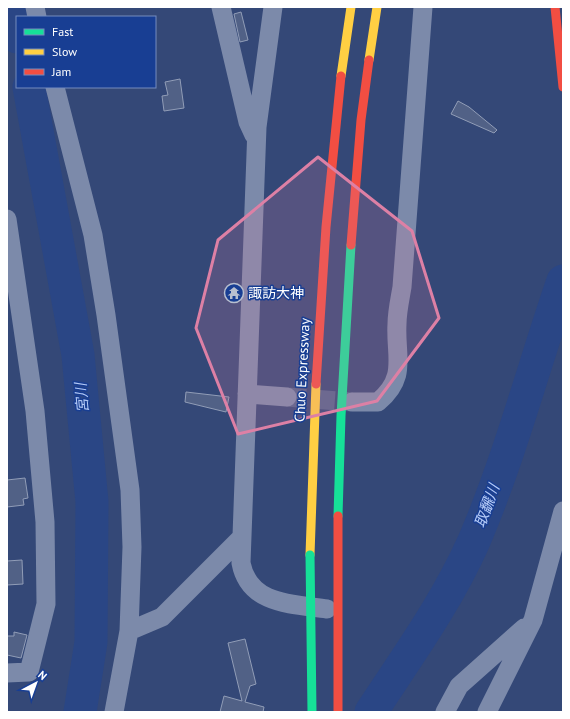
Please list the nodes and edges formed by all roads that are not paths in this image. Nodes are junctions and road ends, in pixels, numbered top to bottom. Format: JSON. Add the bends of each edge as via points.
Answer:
{"nodes":[{"id":1,"x":221,"y":7,"type":"edge"},
{"id":2,"x":273,"y":7,"type":"edge"},
{"id":3,"x":351,"y":7,"type":"edge"},
{"id":4,"x":377,"y":7,"type":"edge"},
{"id":5,"x":423,"y":7,"type":"edge"},
{"id":6,"x":555,"y":7,"type":"edge"},
{"id":7,"x":563,"y":87,"type":"edge"},
{"id":8,"x":55,"y":88,"type":"edge"},
{"id":9,"x":256,"y":142,"type":"junction"},
{"id":10,"x":7,"y":219,"type":"edge"},
{"id":11,"x":247,"y":394,"type":"junction"},
{"id":12,"x":287,"y":397,"type":"tunnel mouth"},
{"id":13,"x":352,"y":402,"type":"tunnel mouth"},
{"id":14,"x":563,"y":511,"type":"edge"},
{"id":15,"x":241,"y":538,"type":"junction"},
{"id":16,"x":326,"y":609,"type":"dead end"},
{"id":17,"x":533,"y":620,"type":"junction"},
{"id":18,"x":129,"y":631,"type":"junction"},
{"id":19,"x":7,"y":672,"type":"edge"},
{"id":20,"x":114,"y":712,"type":"edge"},
{"id":21,"x":312,"y":712,"type":"edge"},
{"id":22,"x":338,"y":712,"type":"edge"},
{"id":23,"x":446,"y":712,"type":"edge"},
{"id":24,"x":487,"y":712,"type":"edge"}],
"edges":[{"from":1,"to":9,"type":"street","via":[[248,122]]},
{"from":2,"to":9,"type":"street"},
{"from":3,"to":21,"type":"highway","name":"Chuo Expressway","bridge":true,"via":[[336,117],[318,332],[311,466]]},
{"from":4,"to":22,"type":"highway","via":[[361,118],[344,335],[337,534]]},
{"from":5,"to":13,"type":"street","via":[[397,324],[399,354],[395,382],[389,393],[378,402]]},
{"from":6,"to":7,"type":"highway"},
{"from":8,"to":18,"type":"street","via":[[93,235],[130,490],[132,547]]},
{"from":9,"to":11,"type":"street"},
{"from":10,"to":19,"type":"street","via":[[34,411],[45,522],[46,604],[29,672]]},
{"from":11,"to":12,"type":"street"},
{"from":11,"to":15,"type":"street"},
{"from":14,"to":17,"type":"street"},
{"from":15,"to":16,"type":"street","via":[[244,577],[253,588],[272,601]]},
{"from":15,"to":18,"type":"street","via":[[162,617]]},
{"from":17,"to":23,"type":"street","via":[[459,686]]},
{"from":17,"to":24,"type":"street"},
{"from":18,"to":20,"type":"street"}]}
